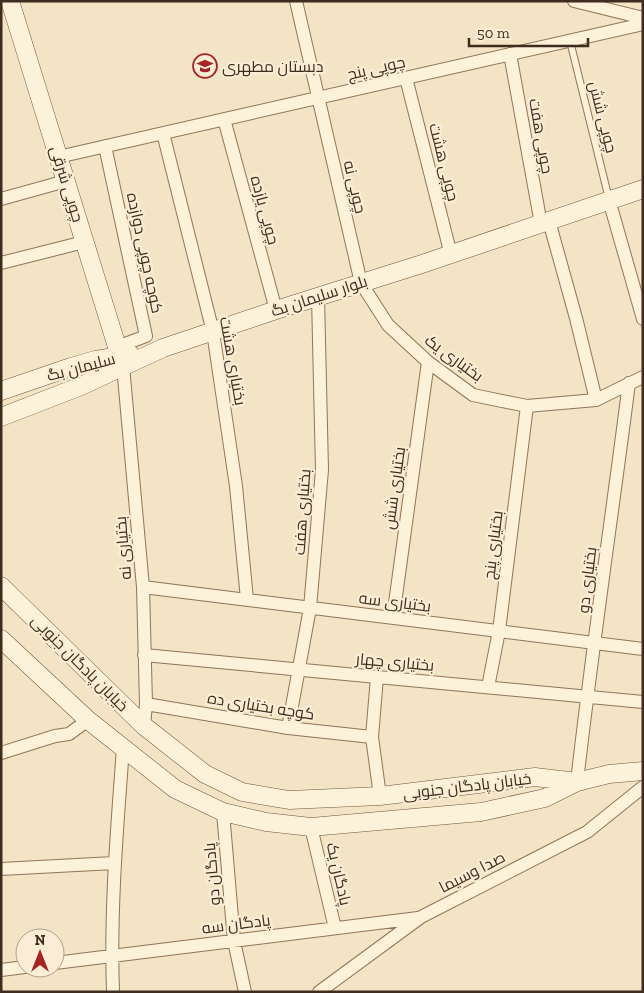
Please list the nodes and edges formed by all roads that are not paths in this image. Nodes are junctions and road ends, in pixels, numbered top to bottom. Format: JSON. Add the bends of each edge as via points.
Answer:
{"nodes":[{"id":1,"x":10,"y":1,"type":"edge"},
{"id":2,"x":296,"y":1,"type":"edge"},
{"id":3,"x":574,"y":1,"type":"edge"},
{"id":4,"x":643,"y":18,"type":"edge"},
{"id":5,"x":643,"y":24,"type":"edge"},
{"id":6,"x":570,"y":40,"type":"junction"},
{"id":7,"x":510,"y":54,"type":"junction"},
{"id":8,"x":406,"y":78,"type":"junction"},
{"id":9,"x":318,"y":98,"type":"junction"},
{"id":10,"x":224,"y":119,"type":"junction"},
{"id":11,"x":162,"y":133,"type":"junction"},
{"id":12,"x":105,"y":146,"type":"junction"},
{"id":13,"x":58,"y":157,"type":"junction"},
{"id":14,"x":66,"y":181,"type":"junction"},
{"id":15,"x":643,"y":189,"type":"edge"},
{"id":16,"x":1,"y":199,"type":"edge"},
{"id":17,"x":610,"y":200,"type":"junction"},
{"id":18,"x":545,"y":222,"type":"junction"},
{"id":19,"x":84,"y":242,"type":"junction"},
{"id":20,"x":451,"y":255,"type":"junction"},
{"id":21,"x":1,"y":262,"type":"edge"},
{"id":22,"x":361,"y":283,"type":"junction"},
{"id":23,"x":318,"y":297,"type":"junction"},
{"id":24,"x":276,"y":310,"type":"junction"},
{"id":25,"x":643,"y":319,"type":"edge"},
{"id":26,"x":213,"y":332,"type":"junction"},
{"id":27,"x":120,"y":356,"type":"junction"},
{"id":28,"x":428,"y":362,"type":"junction"},
{"id":29,"x":643,"y":377,"type":"edge"},
{"id":30,"x":629,"y":383,"type":"junction"},
{"id":31,"x":1,"y":391,"type":"edge"},
{"id":32,"x":596,"y":400,"type":"junction"},
{"id":33,"x":527,"y":406,"type":"junction"},
{"id":34,"x":1,"y":417,"type":"edge"},
{"id":35,"x":1,"y":586,"type":"edge"},
{"id":36,"x":143,"y":586,"type":"junction"},
{"id":37,"x":247,"y":599,"type":"junction"},
{"id":38,"x":310,"y":608,"type":"junction"},
{"id":39,"x":393,"y":618,"type":"junction"},
{"id":40,"x":499,"y":631,"type":"junction"},
{"id":41,"x":1,"y":639,"type":"edge"},
{"id":42,"x":596,"y":643,"type":"junction"},
{"id":43,"x":643,"y":649,"type":"edge"},
{"id":44,"x":144,"y":655,"type":"junction"},
{"id":45,"x":298,"y":670,"type":"junction"},
{"id":46,"x":377,"y":677,"type":"junction"},
{"id":47,"x":488,"y":687,"type":"junction"},
{"id":48,"x":587,"y":696,"type":"junction"},
{"id":49,"x":643,"y":702,"type":"edge"},
{"id":50,"x":146,"y":704,"type":"junction"},
{"id":51,"x":88,"y":720,"type":"junction"},
{"id":52,"x":144,"y":726,"type":"junction"},
{"id":53,"x":288,"y":728,"type":"junction"},
{"id":54,"x":372,"y":737,"type":"junction"},
{"id":55,"x":123,"y":748,"type":"junction"},
{"id":56,"x":1,"y":752,"type":"edge"},
{"id":57,"x":643,"y":771,"type":"edge"},
{"id":58,"x":577,"y":782,"type":"junction"},
{"id":59,"x":643,"y":787,"type":"edge"},
{"id":60,"x":380,"y":796,"type":"junction"},
{"id":61,"x":223,"y":812,"type":"junction"},
{"id":62,"x":312,"y":827,"type":"junction"},
{"id":63,"x":114,"y":863,"type":"junction"},
{"id":64,"x":1,"y":869,"type":"edge"},
{"id":65,"x":420,"y":917,"type":"junction"},
{"id":66,"x":335,"y":928,"type":"junction"},
{"id":67,"x":234,"y":941,"type":"junction"},
{"id":68,"x":112,"y":956,"type":"junction"},
{"id":69,"x":65,"y":963,"type":"edge"},
{"id":70,"x":15,"y":968,"type":"edge"},
{"id":71,"x":1,"y":970,"type":"edge"},
{"id":72,"x":113,"y":992,"type":"edge"},
{"id":73,"x":244,"y":992,"type":"edge"},
{"id":74,"x":320,"y":992,"type":"edge"}],
"edges":[{"from":1,"to":13,"type":"street","name":"چوپی شرقی"},
{"from":2,"to":9,"type":"street","name":"چوپی نه"},
{"from":3,"to":4,"type":"street"},
{"from":5,"to":6,"type":"street","name":"چوپی پنج"},
{"from":6,"to":7,"type":"street","name":"چوپی پنج"},
{"from":6,"to":17,"type":"lane","name":"چوپی شش"},
{"from":7,"to":8,"type":"street","name":"چوپی پنج"},
{"from":7,"to":18,"type":"street","name":"چوپی هفت"},
{"from":8,"to":9,"type":"street","name":"چوپی پنج"},
{"from":8,"to":20,"type":"street","name":"چوپی هشت"},
{"from":9,"to":10,"type":"street","name":"چوپی پنج"},
{"from":9,"to":22,"type":"street","name":"چوپی نه"},
{"from":10,"to":11,"type":"street","name":"چوپی پنج"},
{"from":10,"to":24,"type":"street","name":"چوپی یازده"},
{"from":11,"to":12,"type":"street","name":"چوپی پنج"},
{"from":11,"to":26,"type":"street","name":"بختیاری هشت"},
{"from":12,"to":13,"type":"street","name":"چوپی پنج"},
{"from":12,"to":27,"type":"street","name":"کوچه چوپی دوازده","via":[[146,336]]},
{"from":13,"to":14,"type":"street","name":"چوپی شرقی"},
{"from":14,"to":16,"type":"street"},
{"from":14,"to":19,"type":"street","name":"چوپی شرقی"},
{"from":15,"to":17,"type":"street","name":"بلوار سلیمان بگ"},
{"from":17,"to":18,"type":"street","name":"بلوار سلیمان بگ"},
{"from":17,"to":25,"type":"street"},
{"from":18,"to":20,"type":"street","name":"بلوار سلیمان بگ"},
{"from":18,"to":32,"type":"street","name":"چوپی هفت","via":[[576,318]]},
{"from":19,"to":21,"type":"street"},
{"from":19,"to":27,"type":"street","name":"چوپی شرقی"},
{"from":20,"to":22,"type":"street","name":"بلوار سلیمان بگ"},
{"from":22,"to":23,"type":"street","name":"بلوار سلیمان بگ"},
{"from":22,"to":28,"type":"street","name":"بختیاری یک","via":[[388,326]]},
{"from":23,"to":24,"type":"street","name":"بلوار سلیمان بگ"},
{"from":23,"to":38,"type":"street","name":"بختیاری هفت","via":[[322,470]]},
{"from":24,"to":26,"type":"street","name":"بلوار سلیمان بگ"},
{"from":26,"to":27,"type":"street","name":"بلوار سلیمان بگ","via":[[162,348]]},
{"from":26,"to":37,"type":"street","name":"بختیاری هشت","via":[[236,486]]},
{"from":27,"to":31,"type":"street","name":"سلیمان بگ","via":[[71,367]]},
{"from":27,"to":34,"type":"street","name":"بلوار سلیمان بگ","via":[[81,386]]},
{"from":27,"to":36,"type":"street","name":"بختیاری نه"},
{"from":28,"to":33,"type":"street","name":"بختیاری یک","via":[[473,394]]},
{"from":28,"to":39,"type":"street","name":"بختیاری شش"},
{"from":29,"to":30,"type":"street","name":"بختیاری یک"},
{"from":30,"to":32,"type":"street","name":"بختیاری یک"},
{"from":30,"to":42,"type":"street","name":"بختیاری دو"},
{"from":32,"to":33,"type":"street","name":"بختیاری یک"},
{"from":33,"to":40,"type":"street","name":"بختیاری پنج"},
{"from":35,"to":52,"type":"street","name":"خیابان پادگان جنوبی"},
{"from":36,"to":37,"type":"street","name":"بختیاری سه"},
{"from":36,"to":44,"type":"street","name":"بختیاری نه"},
{"from":37,"to":38,"type":"street","name":"بختیاری سه"},
{"from":38,"to":39,"type":"street","name":"بختیاری سه"},
{"from":38,"to":45,"type":"street","name":"بختیاری هفت"},
{"from":39,"to":40,"type":"street","name":"بختیاری سه"},
{"from":40,"to":42,"type":"street","name":"بختیاری سه"},
{"from":40,"to":47,"type":"street","name":"بختیاری پنج"},
{"from":41,"to":51,"type":"street","name":"خیابان پادگان جنوبی"},
{"from":42,"to":43,"type":"street","name":"بختیاری سه"},
{"from":42,"to":48,"type":"street","name":"بختیاری دو"},
{"from":44,"to":45,"type":"street","name":"بختیاری چهار"},
{"from":44,"to":50,"type":"street","name":"بختیاری نه"},
{"from":45,"to":46,"type":"street","name":"بختیاری چهار"},
{"from":45,"to":53,"type":"street","name":"بختیاری هفت"},
{"from":46,"to":47,"type":"street","name":"بختیاری چهار"},
{"from":46,"to":54,"type":"street"},
{"from":47,"to":48,"type":"street","name":"بختیاری چهار"},
{"from":48,"to":49,"type":"street","name":"بختیاری چهار"},
{"from":48,"to":58,"type":"street","name":"بختیاری دو"},
{"from":50,"to":52,"type":"street","name":"بختیاری نه"},
{"from":50,"to":53,"type":"street","name":"کوچه بختیاری ده"},
{"from":51,"to":55,"type":"street","name":"خیابان پادگان جنوبی"},
{"from":51,"to":56,"type":"street","via":[[69,734]]},
{"from":52,"to":60,"type":"street","name":"خیابان پادگان جنوبی","via":[[204,774],[242,792],[289,800]]},
{"from":53,"to":54,"type":"street","name":"کوچه بختیاری ده"},
{"from":54,"to":60,"type":"street"},
{"from":55,"to":61,"type":"street","name":"خیابان پادگان جنوبی","via":[[175,789]]},
{"from":55,"to":63,"type":"street"},
{"from":57,"to":58,"type":"street","via":[[609,774]]},
{"from":58,"to":60,"type":"street","name":"خیابان پادگان جنوبی","via":[[535,778]]},
{"from":58,"to":62,"type":"street","name":"خیابان پادگان جنوبی","via":[[545,798],[481,812]]},
{"from":59,"to":65,"type":"street","name":"صدا وسیما","via":[[587,832]]},
{"from":61,"to":62,"type":"street","name":"خیابان پادگان جنوبی","via":[[266,822]]},
{"from":61,"to":67,"type":"street","name":"پادگان دو"},
{"from":62,"to":66,"type":"street","name":"پادگان یک"},
{"from":63,"to":64,"type":"street"},
{"from":63,"to":68,"type":"street"},
{"from":65,"to":66,"type":"street","name":"پادگان سه"},
{"from":65,"to":74,"type":"street","name":"صدا وسیما"},
{"from":66,"to":67,"type":"street","name":"پادگان سه"},
{"from":67,"to":68,"type":"street","name":"پادگان سه"},
{"from":67,"to":73,"type":"street","name":"پادگان دو"},
{"from":68,"to":69,"type":"street","name":"پادگان سه"},
{"from":68,"to":72,"type":"street"},
{"from":70,"to":71,"type":"street"}]}
